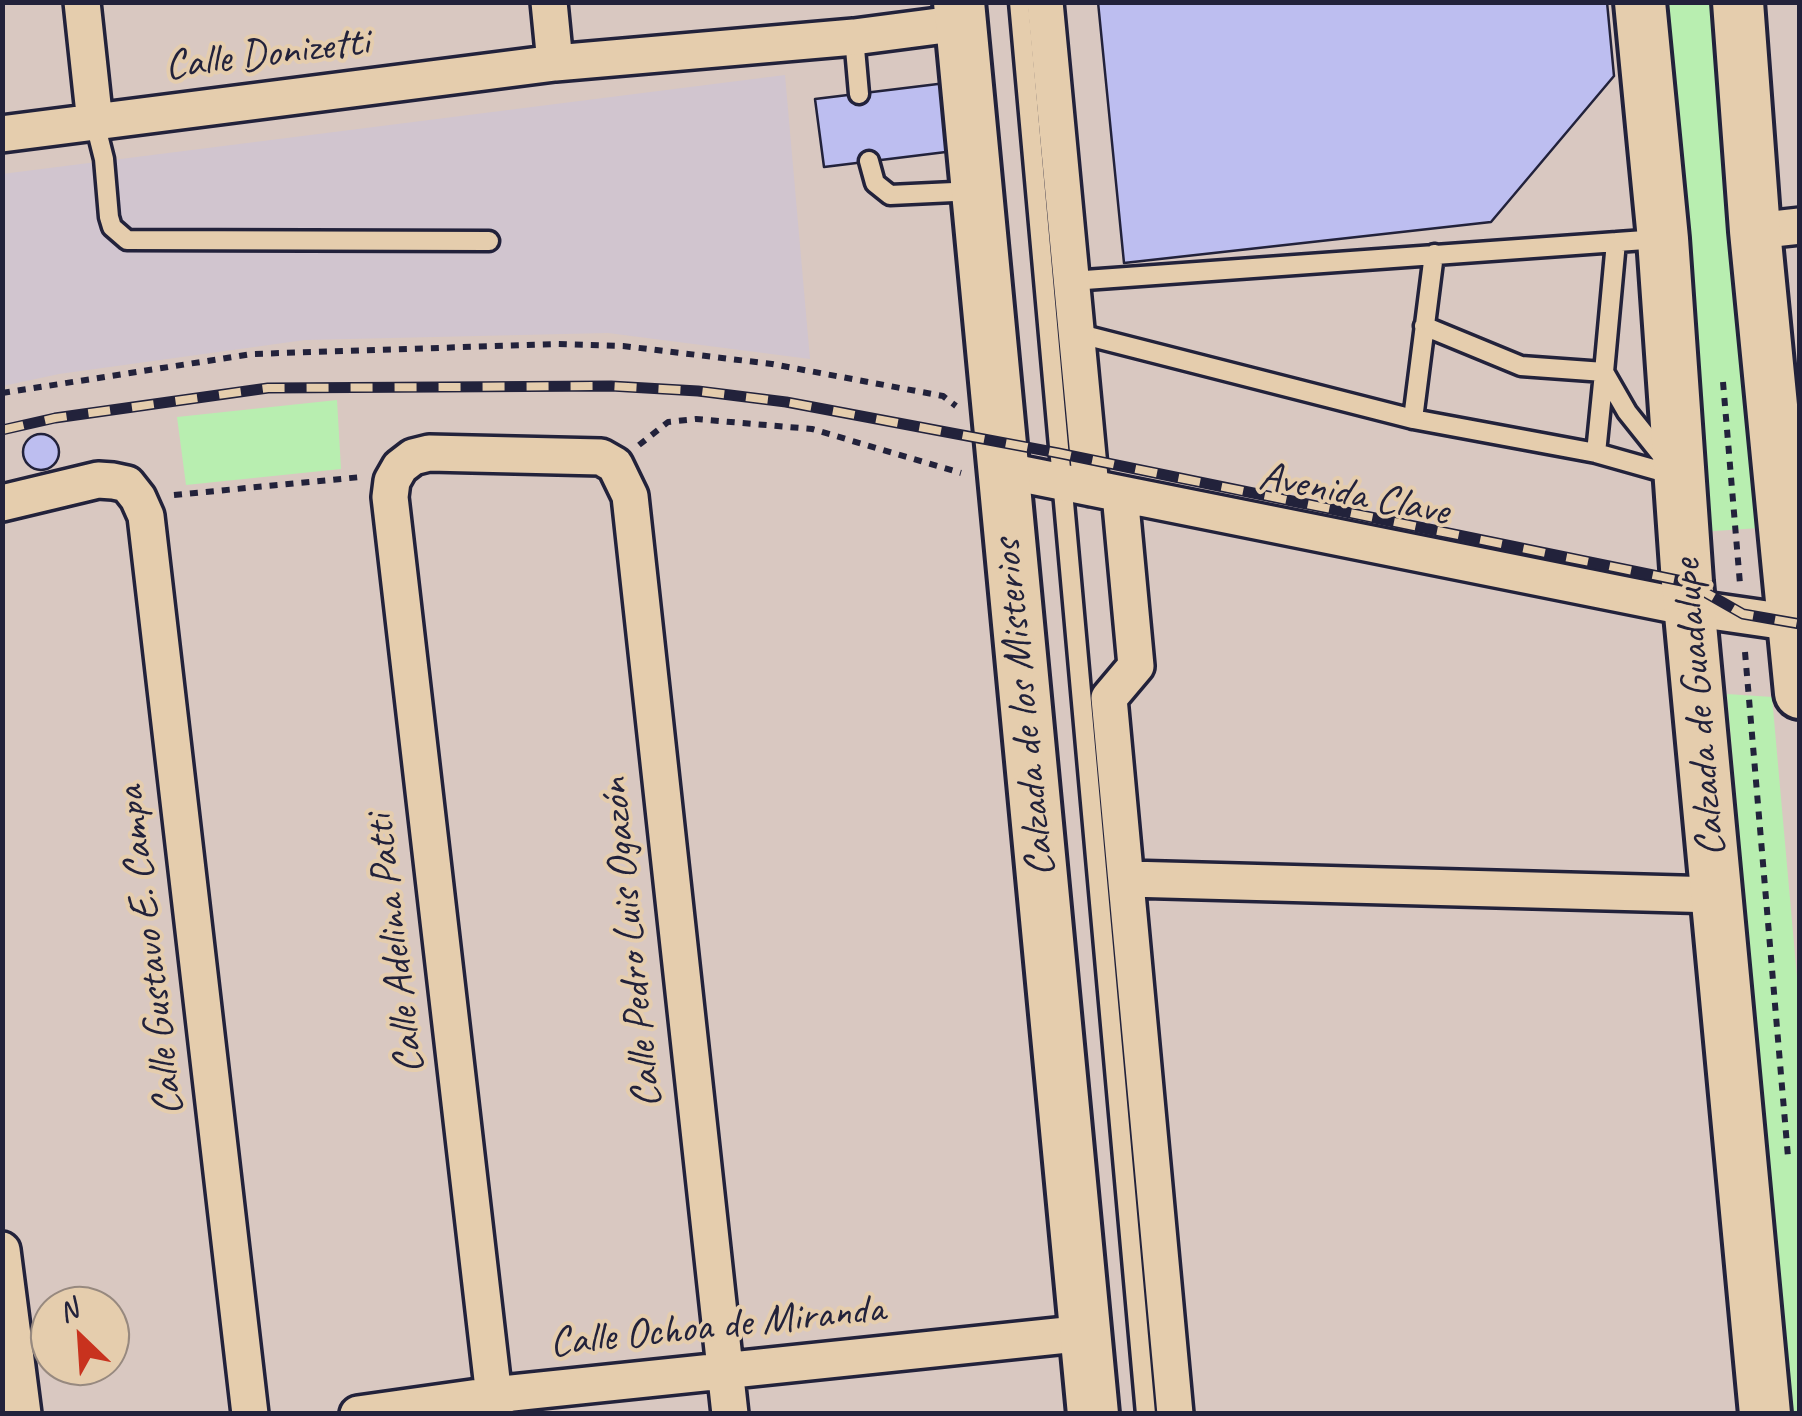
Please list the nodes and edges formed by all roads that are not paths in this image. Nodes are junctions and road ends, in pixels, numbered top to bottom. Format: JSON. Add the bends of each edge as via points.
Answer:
{"nodes":[{"id":1,"x":82,"y":2,"type":"edge"},
{"id":2,"x":549,"y":2,"type":"edge"},
{"id":3,"x":1019,"y":2,"type":"edge"},
{"id":4,"x":1045,"y":2,"type":"edge"},
{"id":5,"x":1640,"y":2,"type":"edge"},
{"id":6,"x":1738,"y":2,"type":"edge"},
{"id":7,"x":960,"y":13,"type":"edge"},
{"id":8,"x":854,"y":37,"type":"junction"},
{"id":9,"x":555,"y":63,"type":"junction"},
{"id":10,"x":859,"y":94,"type":"dead end"},
{"id":11,"x":96,"y":123,"type":"junction"},
{"id":12,"x":2,"y":134,"type":"edge"},
{"id":13,"x":869,"y":162,"type":"dead end"},
{"id":14,"x":975,"y":190,"type":"junction"},
{"id":15,"x":1783,"y":222,"type":"edge"},
{"id":16,"x":489,"y":241,"type":"dead end"},
{"id":17,"x":1640,"y":241,"type":"junction"},
{"id":18,"x":1434,"y":254,"type":"junction"},
{"id":19,"x":1071,"y":281,"type":"junction"},
{"id":20,"x":1424,"y":326,"type":"junction"},
{"id":21,"x":1076,"y":332,"type":"junction"},
{"id":22,"x":1604,"y":372,"type":"junction"},
{"id":23,"x":1413,"y":419,"type":"junction"},
{"id":24,"x":1596,"y":453,"type":"junction"},
{"id":25,"x":1001,"y":460,"type":"junction"},
{"id":26,"x":398,"y":470,"type":"joint"},
{"id":27,"x":1679,"y":477,"type":"junction"},
{"id":28,"x":1090,"y":488,"type":"junction"},
{"id":29,"x":2,"y":503,"type":"edge"},
{"id":30,"x":1690,"y":608,"type":"junction"},
{"id":31,"x":1797,"y":623,"type":"edge"},
{"id":32,"x":1800,"y":693,"type":"edge"},
{"id":33,"x":1128,"y":879,"type":"junction"},
{"id":34,"x":1717,"y":895,"type":"junction"},
{"id":35,"x":2,"y":1250,"type":"edge"},
{"id":36,"x":1086,"y":1334,"type":"junction"},
{"id":37,"x":724,"y":1372,"type":"junction"},
{"id":38,"x":494,"y":1404,"type":"edge"},
{"id":39,"x":23,"y":1414,"type":"edge"},
{"id":40,"x":250,"y":1414,"type":"edge"},
{"id":41,"x":358,"y":1414,"type":"edge"},
{"id":42,"x":730,"y":1414,"type":"edge"},
{"id":43,"x":1093,"y":1414,"type":"edge"},
{"id":44,"x":1146,"y":1414,"type":"edge"},
{"id":45,"x":1175,"y":1414,"type":"edge"},
{"id":46,"x":1765,"y":1414,"type":"edge"}],
"edges":[{"from":1,"to":11,"type":"street"},
{"from":2,"to":9,"type":"street"},
{"from":3,"to":28,"type":"lane"},
{"from":4,"to":19,"type":"street","name":"Calzada de los Misterios"},
{"from":5,"to":17,"type":"main road","name":"Calzada de Guadalupe"},
{"from":6,"to":15,"type":"main road"},
{"from":7,"to":8,"type":"street","name":"Calle Donizetti"},
{"from":7,"to":14,"type":"main road","name":"Calzada de los Misterios"},
{"from":8,"to":9,"type":"street","name":"Calle Donizetti"},
{"from":8,"to":10,"type":"lane"},
{"from":9,"to":11,"type":"street","name":"Calle Donizetti"},
{"from":11,"to":12,"type":"street","name":"Calle Donizetti"},
{"from":11,"to":16,"type":"lane","via":[[109,217],[127,240]]},
{"from":13,"to":14,"type":"lane","via":[[875,183],[890,195]]},
{"from":14,"to":25,"type":"main road","name":"Calzada de los Misterios"},
{"from":15,"to":31,"type":"main road"},
{"from":17,"to":18,"type":"lane"},
{"from":17,"to":22,"type":"lane"},
{"from":17,"to":27,"type":"main road","name":"Calzada de Guadalupe"},
{"from":18,"to":19,"type":"lane"},
{"from":18,"to":20,"type":"lane"},
{"from":19,"to":21,"type":"street","name":"Calzada de los Misterios"},
{"from":20,"to":22,"type":"lane","via":[[1521,366]]},
{"from":20,"to":23,"type":"lane"},
{"from":21,"to":23,"type":"lane"},
{"from":21,"to":28,"type":"street","name":"Calzada de los Misterios"},
{"from":22,"to":24,"type":"lane"},
{"from":22,"to":27,"type":"lane","via":[[1626,412]]},
{"from":23,"to":24,"type":"lane"},
{"from":24,"to":27,"type":"lane"},
{"from":25,"to":28,"type":"street","name":"Avenida Clave"},
{"from":25,"to":36,"type":"main road","name":"Calzada de los Misterios"},
{"from":26,"to":37,"type":"street","name":"Calle Pedro Luis Ogazón","via":[[428,453],[588,454],[615,465],[630,496]]},
{"from":26,"to":38,"type":"street","name":"Calle Adelina Patti","via":[[390,497]]},
{"from":27,"to":30,"type":"main road","name":"Calzada de Guadalupe"},
{"from":28,"to":30,"type":"street","name":"Avenida Clave"},
{"from":28,"to":33,"type":"street","name":"Calzada de los Misterios","via":[[1136,666],[1109,698]]},
{"from":28,"to":44,"type":"lane"},
{"from":29,"to":40,"type":"street","name":"Calle Gustavo E. Campa","via":[[98,480],[132,491],[146,516]]},
{"from":30,"to":31,"type":"street","name":"Avenida Clave"},
{"from":30,"to":34,"type":"main road","name":"Calzada de Guadalupe"},
{"from":31,"to":32,"type":"main road"},
{"from":33,"to":34,"type":"street"},
{"from":33,"to":45,"type":"street","name":"Calzada de los Misterios"},
{"from":34,"to":46,"type":"main road","name":"Calzada de Guadalupe"},
{"from":35,"to":39,"type":"street"},
{"from":36,"to":37,"type":"street","name":"Calle Ochoa de Miranda"},
{"from":36,"to":43,"type":"main road","name":"Calzada de los Misterios"},
{"from":37,"to":38,"type":"street","name":"Calle Ochoa de Miranda"},
{"from":37,"to":42,"type":"street","name":"Calle Pedro Luis Ogazón"},
{"from":38,"to":41,"type":"street","name":"Calle Ochoa de Miranda"}]}
